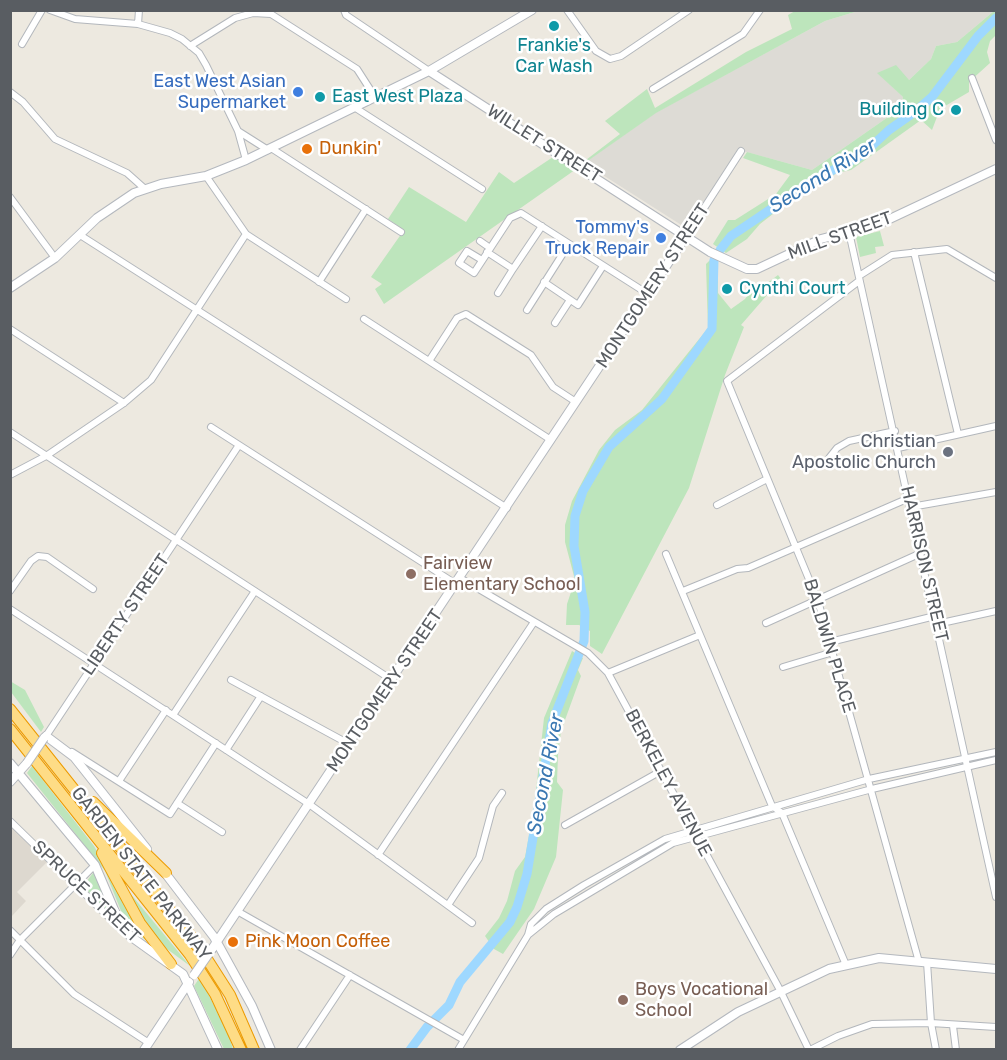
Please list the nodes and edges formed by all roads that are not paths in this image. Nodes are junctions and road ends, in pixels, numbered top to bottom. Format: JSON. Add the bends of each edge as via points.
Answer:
{"nodes":[{"id":1,"x":42,"y":10,"type":"edge"},
{"id":2,"x":50,"y":10,"type":"edge"},
{"id":3,"x":139,"y":10,"type":"edge"},
{"id":4,"x":344,"y":10,"type":"edge"},
{"id":5,"x":532,"y":10,"type":"edge"},
{"id":6,"x":567,"y":10,"type":"edge"},
{"id":7,"x":689,"y":10,"type":"edge"},
{"id":8,"x":757,"y":12,"type":"edge"},
{"id":9,"x":138,"y":24,"type":"junction"},
{"id":10,"x":22,"y":44,"type":"dead end"},
{"id":11,"x":190,"y":46,"type":"junction"},
{"id":12,"x":429,"y":71,"type":"junction"},
{"id":13,"x":972,"y":78,"type":"dead end"},
{"id":14,"x":653,"y":89,"type":"dead end"},
{"id":15,"x":10,"y":92,"type":"edge"},
{"id":16,"x":375,"y":97,"type":"junction"},
{"id":17,"x":354,"y":108,"type":"junction"},
{"id":18,"x":238,"y":131,"type":"junction"},
{"id":19,"x":996,"y":140,"type":"edge"},
{"id":20,"x":270,"y":149,"type":"junction"},
{"id":21,"x":741,"y":151,"type":"dead end"},
{"id":22,"x":246,"y":160,"type":"junction"},
{"id":23,"x":996,"y":169,"type":"edge"},
{"id":24,"x":206,"y":176,"type":"junction"},
{"id":25,"x":145,"y":189,"type":"junction"},
{"id":26,"x":482,"y":189,"type":"dead end"},
{"id":27,"x":10,"y":197,"type":"edge"},
{"id":28,"x":366,"y":208,"type":"junction"},
{"id":29,"x":542,"y":226,"type":"junction"},
{"id":30,"x":401,"y":232,"type":"dead end"},
{"id":31,"x":849,"y":232,"type":"junction"},
{"id":32,"x":246,"y":234,"type":"junction"},
{"id":33,"x":80,"y":235,"type":"junction"},
{"id":34,"x":686,"y":236,"type":"junction"},
{"id":35,"x":480,"y":241,"type":"dead end"},
{"id":36,"x":569,"y":244,"type":"junction"},
{"id":37,"x":489,"y":250,"type":"junction"},
{"id":38,"x":914,"y":252,"type":"junction"},
{"id":39,"x":55,"y":258,"type":"junction"},
{"id":40,"x":482,"y":260,"type":"dead end"},
{"id":41,"x":603,"y":266,"type":"junction"},
{"id":42,"x":513,"y":269,"type":"junction"},
{"id":43,"x":859,"y":278,"type":"junction"},
{"id":44,"x":996,"y":278,"type":"edge"},
{"id":45,"x":319,"y":282,"type":"junction"},
{"id":46,"x":543,"y":282,"type":"junction"},
{"id":47,"x":10,"y":288,"type":"edge"},
{"id":48,"x":498,"y":293,"type":"dead end"},
{"id":49,"x":648,"y":294,"type":"junction"},
{"id":50,"x":346,"y":299,"type":"dead end"},
{"id":51,"x":570,"y":300,"type":"junction"},
{"id":52,"x":198,"y":310,"type":"junction"},
{"id":53,"x":527,"y":310,"type":"dead end"},
{"id":54,"x":364,"y":319,"type":"dead end"},
{"id":55,"x":555,"y":323,"type":"dead end"},
{"id":56,"x":10,"y":329,"type":"edge"},
{"id":57,"x":429,"y":361,"type":"junction"},
{"id":58,"x":576,"y":402,"type":"junction"},
{"id":59,"x":124,"y":403,"type":"junction"},
{"id":60,"x":996,"y":426,"type":"edge"},
{"id":61,"x":211,"y":427,"type":"dead end"},
{"id":62,"x":895,"y":431,"type":"junction"},
{"id":63,"x":10,"y":432,"type":"edge"},
{"id":64,"x":958,"y":435,"type":"junction"},
{"id":65,"x":551,"y":440,"type":"junction"},
{"id":66,"x":239,"y":445,"type":"junction"},
{"id":67,"x":898,"y":448,"type":"junction"},
{"id":68,"x":46,"y":456,"type":"junction"},
{"id":69,"x":829,"y":458,"type":"dead end"},
{"id":70,"x":10,"y":475,"type":"edge"},
{"id":71,"x":767,"y":479,"type":"junction"},
{"id":72,"x":996,"y":492,"type":"edge"},
{"id":73,"x":909,"y":498,"type":"junction"},
{"id":74,"x":717,"y":506,"type":"dead end"},
{"id":75,"x":911,"y":507,"type":"junction"},
{"id":76,"x":507,"y":508,"type":"junction"},
{"id":77,"x":176,"y":540,"type":"junction"},
{"id":78,"x":795,"y":548,"type":"junction"},
{"id":79,"x":921,"y":553,"type":"junction"},
{"id":80,"x":666,"y":554,"type":"dead end"},
{"id":81,"x":458,"y":581,"type":"junction"},
{"id":82,"x":93,"y":589,"type":"dead end"},
{"id":83,"x":10,"y":591,"type":"edge"},
{"id":84,"x":255,"y":591,"type":"junction"},
{"id":85,"x":683,"y":591,"type":"junction"},
{"id":86,"x":818,"y":601,"type":"junction"},
{"id":87,"x":10,"y":609,"type":"edge"},
{"id":88,"x":996,"y":611,"type":"edge"},
{"id":89,"x":935,"y":616,"type":"junction"},
{"id":90,"x":534,"y":622,"type":"junction"},
{"id":91,"x":766,"y":623,"type":"dead end"},
{"id":92,"x":937,"y":624,"type":"junction"},
{"id":93,"x":700,"y":635,"type":"junction"},
{"id":94,"x":830,"y":642,"type":"junction"},
{"id":95,"x":833,"y":652,"type":"junction"},
{"id":96,"x":94,"y":664,"type":"junction"},
{"id":97,"x":783,"y":667,"type":"dead end"},
{"id":98,"x":608,"y":673,"type":"junction"},
{"id":99,"x":231,"y":680,"type":"dead end"},
{"id":100,"x":392,"y":680,"type":"junction"},
{"id":101,"x":261,"y":696,"type":"junction"},
{"id":102,"x":10,"y":709,"type":"edge"},
{"id":103,"x":166,"y":710,"type":"junction"},
{"id":104,"x":173,"y":715,"type":"junction"},
{"id":105,"x":10,"y":729,"type":"edge"},
{"id":106,"x":43,"y":739,"type":"junction"},
{"id":107,"x":216,"y":743,"type":"junction"},
{"id":108,"x":349,"y":744,"type":"junction"},
{"id":109,"x":63,"y":747,"type":"junction"},
{"id":110,"x":226,"y":750,"type":"junction"},
{"id":111,"x":28,"y":751,"type":"junction"},
{"id":112,"x":996,"y":752,"type":"edge"},
{"id":113,"x":967,"y":758,"type":"junction"},
{"id":114,"x":996,"y":760,"type":"edge"},
{"id":115,"x":10,"y":763,"type":"edge"},
{"id":116,"x":969,"y":766,"type":"junction"},
{"id":117,"x":661,"y":771,"type":"junction"},
{"id":118,"x":19,"y":773,"type":"junction"},
{"id":119,"x":869,"y":779,"type":"junction"},
{"id":120,"x":119,"y":781,"type":"junction"},
{"id":121,"x":10,"y":782,"type":"edge"},
{"id":122,"x":872,"y":789,"type":"junction"},
{"id":123,"x":502,"y":794,"type":"dead end"},
{"id":124,"x":177,"y":803,"type":"junction"},
{"id":125,"x":309,"y":804,"type":"junction"},
{"id":126,"x":772,"y":806,"type":"junction"},
{"id":127,"x":782,"y":813,"type":"junction"},
{"id":128,"x":10,"y":821,"type":"edge"},
{"id":129,"x":565,"y":825,"type":"dead end"},
{"id":130,"x":694,"y":830,"type":"junction"},
{"id":131,"x":222,"y":832,"type":"dead end"},
{"id":132,"x":698,"y":837,"type":"junction"},
{"id":133,"x":378,"y":855,"type":"junction"},
{"id":134,"x":95,"y":865,"type":"junction"},
{"id":135,"x":166,"y":873,"type":"junction"},
{"id":136,"x":75,"y":884,"type":"junction"},
{"id":137,"x":996,"y":897,"type":"edge"},
{"id":138,"x":448,"y":905,"type":"junction"},
{"id":139,"x":237,"y":910,"type":"junction"},
{"id":140,"x":472,"y":923,"type":"dead end"},
{"id":141,"x":10,"y":930,"type":"edge"},
{"id":142,"x":528,"y":935,"type":"junction"},
{"id":143,"x":130,"y":936,"type":"junction"},
{"id":144,"x":20,"y":940,"type":"junction"},
{"id":145,"x":214,"y":945,"type":"junction"},
{"id":146,"x":10,"y":955,"type":"edge"},
{"id":147,"x":923,"y":962,"type":"junction"},
{"id":148,"x":171,"y":964,"type":"junction"},
{"id":149,"x":846,"y":965,"type":"junction"},
{"id":150,"x":996,"y":969,"type":"edge"},
{"id":151,"x":350,"y":975,"type":"junction"},
{"id":152,"x":188,"y":984,"type":"junction"},
{"id":153,"x":780,"y":990,"type":"junction"},
{"id":154,"x":931,"y":1023,"type":"junction"},
{"id":155,"x":953,"y":1026,"type":"junction"},
{"id":156,"x":996,"y":1027,"type":"edge"},
{"id":157,"x":464,"y":1040,"type":"junction"},
{"id":158,"x":146,"y":1046,"type":"edge"},
{"id":159,"x":687,"y":1048,"type":"edge"},
{"id":160,"x":218,"y":1050,"type":"edge"},
{"id":161,"x":241,"y":1050,"type":"edge"},
{"id":162,"x":254,"y":1050,"type":"edge"},
{"id":163,"x":271,"y":1050,"type":"edge"},
{"id":164,"x":300,"y":1050,"type":"edge"},
{"id":165,"x":458,"y":1050,"type":"edge"},
{"id":166,"x":809,"y":1050,"type":"edge"},
{"id":167,"x":936,"y":1050,"type":"edge"},
{"id":168,"x":956,"y":1050,"type":"edge"}],
"edges":[{"from":1,"to":10,"type":"street"},
{"from":2,"to":9,"type":"street","via":[[75,19]]},
{"from":3,"to":9,"type":"street"},
{"from":4,"to":12,"type":"street","name":"WILLET STREET"},
{"from":5,"to":12,"type":"main road"},
{"from":6,"to":7,"type":"street","via":[[596,51],[610,58],[621,56]]},
{"from":8,"to":14,"type":"street","via":[[748,29]]},
{"from":9,"to":11,"type":"street","via":[[170,33]]},
{"from":11,"to":16,"type":"street","via":[[235,18],[271,14],[357,69]]},
{"from":11,"to":18,"type":"street","via":[[206,65]]},
{"from":12,"to":16,"type":"main road"},
{"from":12,"to":34,"type":"main road","name":"WILLET STREET"},
{"from":13,"to":19,"type":"street"},
{"from":15,"to":25,"type":"street","via":[[55,139],[127,173]]},
{"from":16,"to":17,"type":"main road"},
{"from":17,"to":20,"type":"main road"},
{"from":17,"to":26,"type":"street"},
{"from":18,"to":20,"type":"street"},
{"from":18,"to":22,"type":"street"},
{"from":20,"to":22,"type":"main road"},
{"from":20,"to":28,"type":"street"},
{"from":21,"to":34,"type":"street","name":"MONTGOMERY STREET"},
{"from":22,"to":24,"type":"main road"},
{"from":23,"to":31,"type":"main road","name":"MILL STREET","via":[[879,224]]},
{"from":24,"to":25,"type":"main road"},
{"from":24,"to":32,"type":"street"},
{"from":25,"to":33,"type":"main road","via":[[110,208]]},
{"from":27,"to":39,"type":"street"},
{"from":28,"to":30,"type":"street"},
{"from":28,"to":45,"type":"street"},
{"from":29,"to":36,"type":"street"},
{"from":29,"to":37,"type":"street","via":[[521,213],[510,218]]},
{"from":29,"to":42,"type":"street"},
{"from":31,"to":34,"type":"main road","name":"MILL STREET","via":[[803,246],[757,269],[722,258]]},
{"from":31,"to":43,"type":"street","name":"HARRISON STREET"},
{"from":32,"to":45,"type":"street"},
{"from":32,"to":52,"type":"street"},
{"from":33,"to":39,"type":"main road"},
{"from":33,"to":52,"type":"street"},
{"from":34,"to":49,"type":"main road","name":"MONTGOMERY STREET"},
{"from":35,"to":37,"type":"street"},
{"from":36,"to":41,"type":"street"},
{"from":36,"to":46,"type":"street"},
{"from":37,"to":40,"type":"street"},
{"from":37,"to":42,"type":"street"},
{"from":38,"to":43,"type":"street","via":[[884,258]]},
{"from":38,"to":44,"type":"street","via":[[956,252]]},
{"from":38,"to":64,"type":"street"},
{"from":39,"to":47,"type":"main road"},
{"from":41,"to":49,"type":"street"},
{"from":41,"to":51,"type":"street","via":[[578,305]]},
{"from":42,"to":48,"type":"street"},
{"from":43,"to":62,"type":"street","name":"HARRISON STREET"},
{"from":43,"to":71,"type":"street","name":"BALDWIN PLACE","via":[[727,381]]},
{"from":45,"to":50,"type":"street"},
{"from":46,"to":51,"type":"street"},
{"from":46,"to":53,"type":"street"},
{"from":49,"to":58,"type":"main road","name":"MONTGOMERY STREET"},
{"from":51,"to":55,"type":"street"},
{"from":52,"to":59,"type":"street","via":[[162,366]]},
{"from":52,"to":76,"type":"street"},
{"from":54,"to":57,"type":"street"},
{"from":56,"to":59,"type":"street"},
{"from":57,"to":58,"type":"street","via":[[461,314],[466,314],[531,355],[553,387]]},
{"from":57,"to":65,"type":"street"},
{"from":58,"to":65,"type":"main road","name":"MONTGOMERY STREET"},
{"from":59,"to":68,"type":"street"},
{"from":60,"to":64,"type":"street"},
{"from":61,"to":66,"type":"street","name":"BERKELEY AVENUE"},
{"from":62,"to":67,"type":"street","name":"HARRISON STREET"},
{"from":62,"to":69,"type":"street","via":[[849,441]]},
{"from":63,"to":68,"type":"street"},
{"from":64,"to":67,"type":"street"},
{"from":65,"to":76,"type":"main road","name":"MONTGOMERY STREET"},
{"from":66,"to":77,"type":"street","name":"LIBERTY STREET"},
{"from":66,"to":81,"type":"street","name":"BERKELEY AVENUE"},
{"from":67,"to":73,"type":"street","name":"HARRISON STREET"},
{"from":68,"to":70,"type":"street"},
{"from":68,"to":77,"type":"street"},
{"from":71,"to":74,"type":"street"},
{"from":71,"to":78,"type":"street","name":"BALDWIN PLACE"},
{"from":72,"to":75,"type":"street"},
{"from":73,"to":75,"type":"street","name":"HARRISON STREET"},
{"from":73,"to":78,"type":"street"},
{"from":75,"to":79,"type":"street","name":"HARRISON STREET"},
{"from":76,"to":81,"type":"main road","name":"MONTGOMERY STREET"},
{"from":77,"to":84,"type":"street"},
{"from":77,"to":96,"type":"street","name":"LIBERTY STREET"},
{"from":78,"to":85,"type":"street"},
{"from":78,"to":86,"type":"street","name":"BALDWIN PLACE"},
{"from":79,"to":86,"type":"street"},
{"from":79,"to":89,"type":"street","name":"HARRISON STREET"},
{"from":80,"to":85,"type":"street"},
{"from":81,"to":90,"type":"street","name":"BERKELEY AVENUE"},
{"from":81,"to":100,"type":"main road","name":"MONTGOMERY STREET"},
{"from":82,"to":83,"type":"street","via":[[47,557],[39,556]]},
{"from":84,"to":100,"type":"street"},
{"from":84,"to":104,"type":"street"},
{"from":85,"to":93,"type":"street"},
{"from":86,"to":91,"type":"street"},
{"from":86,"to":94,"type":"street","name":"BALDWIN PLACE"},
{"from":87,"to":96,"type":"street"},
{"from":88,"to":92,"type":"street"},
{"from":89,"to":92,"type":"street","name":"HARRISON STREET"},
{"from":89,"to":94,"type":"street"},
{"from":90,"to":98,"type":"street","name":"BERKELEY AVENUE","via":[[576,646]]},
{"from":90,"to":133,"type":"street"},
{"from":92,"to":113,"type":"street","name":"HARRISON STREET"},
{"from":93,"to":98,"type":"street"},
{"from":93,"to":126,"type":"street"},
{"from":94,"to":95,"type":"street","name":"BALDWIN PLACE"},
{"from":95,"to":97,"type":"street"},
{"from":95,"to":119,"type":"street","name":"BALDWIN PLACE"},
{"from":96,"to":103,"type":"street"},
{"from":96,"to":106,"type":"street","name":"LIBERTY STREET"},
{"from":98,"to":117,"type":"street","name":"BERKELEY AVENUE"},
{"from":99,"to":101,"type":"street"},
{"from":100,"to":108,"type":"main road","name":"MONTGOMERY STREET"},
{"from":101,"to":108,"type":"street"},
{"from":101,"to":110,"type":"street"},
{"from":102,"to":106,"type":"highway","name":"GARDEN STATE PARKWAY"},
{"from":103,"to":104,"type":"street"},
{"from":103,"to":120,"type":"street"},
{"from":104,"to":107,"type":"street"},
{"from":105,"to":111,"type":"highway","name":"GARDEN STATE PARKWAY"},
{"from":106,"to":109,"type":"main road"},
{"from":106,"to":118,"type":"main road","name":"LIBERTY STREET","bridge":true},
{"from":106,"to":135,"type":"highway","via":[[119,829]]},
{"from":106,"to":162,"type":"highway","name":"GARDEN STATE PARKWAY","via":[[198,945],[230,995]]},
{"from":107,"to":110,"type":"street"},
{"from":107,"to":124,"type":"street"},
{"from":108,"to":125,"type":"main road","name":"MONTGOMERY STREET"},
{"from":109,"to":120,"type":"street"},
{"from":109,"to":135,"type":"main road"},
{"from":110,"to":125,"type":"street"},
{"from":111,"to":148,"type":"highway","via":[[106,859],[140,923]]},
{"from":111,"to":161,"type":"highway","name":"GARDEN STATE PARKWAY","via":[[190,955],[215,994]]},
{"from":112,"to":113,"type":"street"},
{"from":113,"to":116,"type":"street","name":"HARRISON STREET"},
{"from":113,"to":119,"type":"street"},
{"from":114,"to":116,"type":"street"},
{"from":115,"to":118,"type":"main road"},
{"from":116,"to":122,"type":"street"},
{"from":116,"to":137,"type":"street","name":"HARRISON STREET"},
{"from":117,"to":129,"type":"street"},
{"from":117,"to":130,"type":"street","name":"BERKELEY AVENUE"},
{"from":118,"to":121,"type":"main road","name":"LIBERTY STREET"},
{"from":118,"to":134,"type":"main road"},
{"from":119,"to":122,"type":"street","name":"BALDWIN PLACE"},
{"from":119,"to":126,"type":"street"},
{"from":120,"to":124,"type":"street","via":[[170,814]]},
{"from":122,"to":127,"type":"street"},
{"from":122,"to":147,"type":"street","name":"BALDWIN PLACE"},
{"from":123,"to":138,"type":"street","via":[[493,806],[479,858]]},
{"from":124,"to":131,"type":"street"},
{"from":125,"to":133,"type":"street"},
{"from":125,"to":139,"type":"main road","name":"MONTGOMERY STREET"},
{"from":126,"to":127,"type":"street"},
{"from":126,"to":130,"type":"street"},
{"from":127,"to":132,"type":"street"},
{"from":127,"to":149,"type":"street"},
{"from":128,"to":136,"type":"street","name":"SPRUCE STREET"},
{"from":130,"to":132,"type":"street","name":"BERKELEY AVENUE"},
{"from":130,"to":142,"type":"street","via":[[665,839],[546,909],[531,924]]},
{"from":132,"to":142,"type":"street","via":[[673,843],[554,914]]},
{"from":132,"to":153,"type":"street","name":"BERKELEY AVENUE"},
{"from":133,"to":138,"type":"street"},
{"from":134,"to":136,"type":"street"},
{"from":134,"to":143,"type":"main road","via":[[116,919]]},
{"from":135,"to":145,"type":"main road"},
{"from":136,"to":143,"type":"street","name":"SPRUCE STREET"},
{"from":136,"to":144,"type":"street"},
{"from":138,"to":140,"type":"street"},
{"from":139,"to":145,"type":"main road","name":"MONTGOMERY STREET"},
{"from":139,"to":151,"type":"street"},
{"from":141,"to":144,"type":"street"},
{"from":142,"to":157,"type":"street"},
{"from":143,"to":148,"type":"main road","name":"SPRUCE STREET"},
{"from":144,"to":146,"type":"street"},
{"from":144,"to":158,"type":"street","via":[[74,994]]},
{"from":145,"to":152,"type":"main road","name":"MONTGOMERY STREET","bridge":true},
{"from":145,"to":163,"type":"main road","via":[[252,1006]]},
{"from":147,"to":149,"type":"main road","via":[[879,958]]},
{"from":147,"to":150,"type":"main road"},
{"from":147,"to":154,"type":"street","name":"BALDWIN PLACE"},
{"from":148,"to":152,"type":"main road","name":"SPRUCE STREET"},
{"from":149,"to":153,"type":"main road"},
{"from":151,"to":157,"type":"street"},
{"from":151,"to":164,"type":"street"},
{"from":152,"to":158,"type":"main road","name":"MONTGOMERY STREET"},
{"from":152,"to":160,"type":"main road","name":"SPRUCE STREET"},
{"from":153,"to":159,"type":"main road","via":[[738,1012]]},
{"from":153,"to":166,"type":"street","name":"BERKELEY AVENUE"},
{"from":154,"to":155,"type":"street"},
{"from":154,"to":166,"type":"street","via":[[872,1024]]},
{"from":154,"to":167,"type":"street","name":"BALDWIN PLACE"},
{"from":155,"to":156,"type":"street"},
{"from":155,"to":168,"type":"street"},
{"from":157,"to":165,"type":"street"}]}
